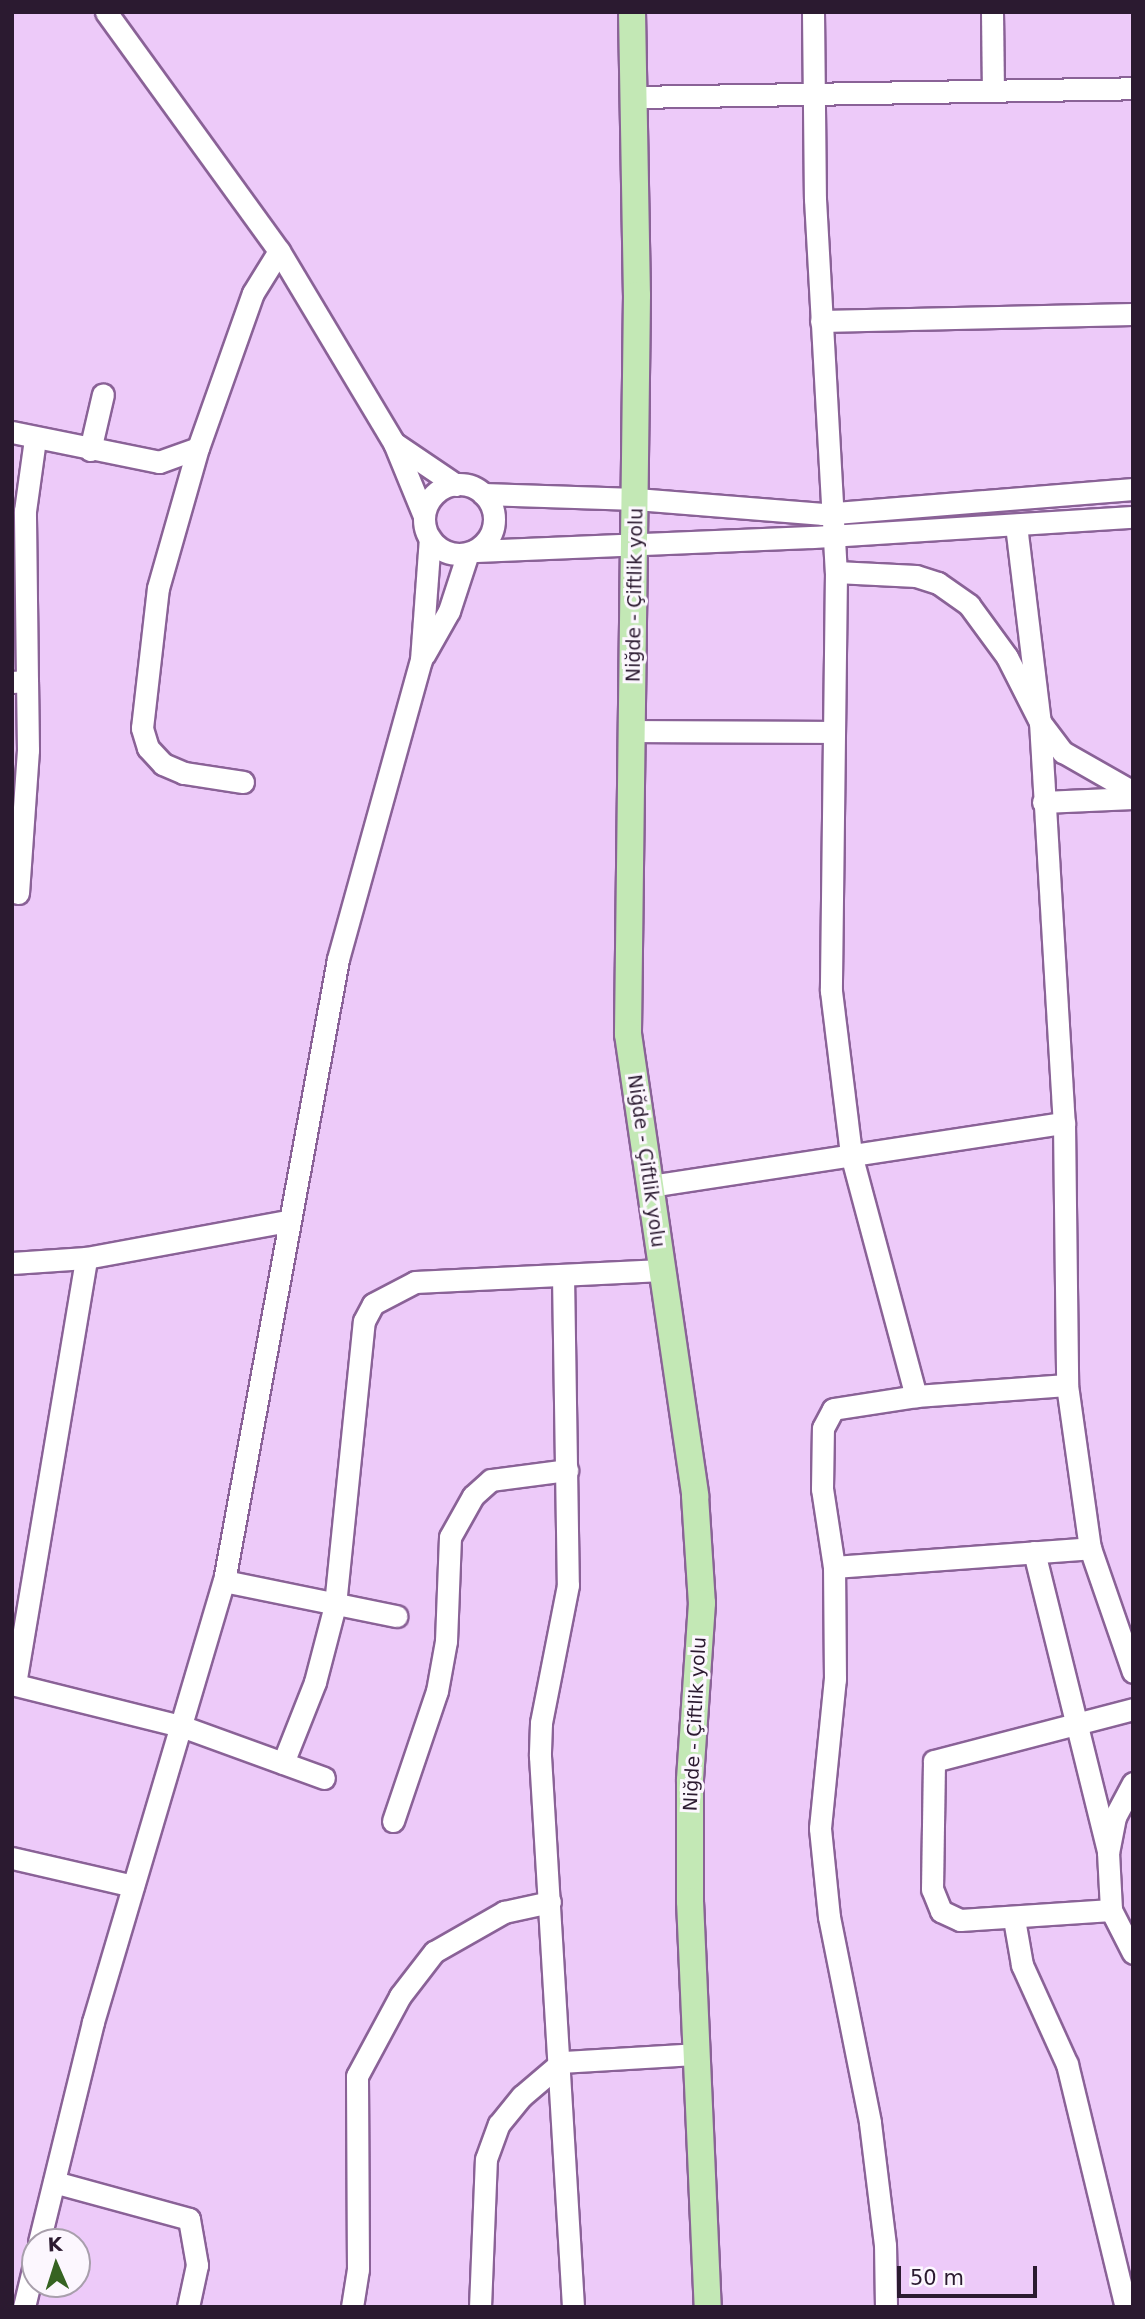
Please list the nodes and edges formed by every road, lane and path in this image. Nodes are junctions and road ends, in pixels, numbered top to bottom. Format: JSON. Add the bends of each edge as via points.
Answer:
{"nodes":[{"id":1,"x":106,"y":12,"type":"edge"},
{"id":2,"x":632,"y":12,"type":"edge"},
{"id":3,"x":813,"y":12,"type":"edge"},
{"id":4,"x":992,"y":12,"type":"edge"},
{"id":5,"x":1133,"y":88,"type":"edge"},
{"id":6,"x":993,"y":91,"type":"junction"},
{"id":7,"x":815,"y":94,"type":"junction"},
{"id":8,"x":634,"y":97,"type":"junction"},
{"id":9,"x":279,"y":251,"type":"junction"},
{"id":10,"x":1133,"y":314,"type":"edge"},
{"id":11,"x":821,"y":321,"type":"junction"},
{"id":12,"x":103,"y":394,"type":"dead end"},
{"id":13,"x":12,"y":432,"type":"edge"},
{"id":14,"x":35,"y":439,"type":"junction"},
{"id":15,"x":394,"y":443,"type":"junction"},
{"id":16,"x":198,"y":448,"type":"junction"},
{"id":17,"x":90,"y":450,"type":"junction"},
{"id":18,"x":456,"y":485,"type":"junction"},
{"id":19,"x":1133,"y":489,"type":"edge"},
{"id":20,"x":483,"y":494,"type":"junction"},
{"id":21,"x":636,"y":499,"type":"junction"},
{"id":22,"x":18,"y":511,"type":"edge"},
{"id":23,"x":831,"y":513,"type":"junction"},
{"id":24,"x":424,"y":516,"type":"junction"},
{"id":25,"x":1133,"y":517,"type":"edge"},
{"id":26,"x":1016,"y":525,"type":"junction"},
{"id":27,"x":834,"y":536,"type":"junction"},
{"id":28,"x":429,"y":538,"type":"junction"},
{"id":29,"x":635,"y":545,"type":"junction"},
{"id":30,"x":471,"y":552,"type":"junction"},
{"id":31,"x":836,"y":572,"type":"junction"},
{"id":32,"x":421,"y":660,"type":"junction"},
{"id":33,"x":19,"y":681,"type":"edge"},
{"id":34,"x":1040,"y":722,"type":"junction"},
{"id":35,"x":633,"y":732,"type":"junction"},
{"id":36,"x":834,"y":732,"type":"junction"},
{"id":37,"x":20,"y":750,"type":"edge"},
{"id":38,"x":243,"y":782,"type":"dead end"},
{"id":39,"x":1133,"y":792,"type":"edge"},
{"id":40,"x":1133,"y":798,"type":"edge"},
{"id":41,"x":1043,"y":802,"type":"junction"},
{"id":42,"x":18,"y":893,"type":"dead end"},
{"id":43,"x":1063,"y":1123,"type":"junction"},
{"id":44,"x":851,"y":1154,"type":"junction"},
{"id":45,"x":650,"y":1186,"type":"junction"},
{"id":46,"x":287,"y":1221,"type":"junction"},
{"id":47,"x":86,"y":1258,"type":"junction"},
{"id":48,"x":12,"y":1263,"type":"edge"},
{"id":49,"x":662,"y":1270,"type":"junction"},
{"id":50,"x":564,"y":1275,"type":"junction"},
{"id":51,"x":1067,"y":1385,"type":"junction"},
{"id":52,"x":916,"y":1396,"type":"junction"},
{"id":53,"x":567,"y":1470,"type":"junction"},
{"id":54,"x":1090,"y":1548,"type":"junction"},
{"id":55,"x":1034,"y":1552,"type":"junction"},
{"id":56,"x":834,"y":1567,"type":"junction"},
{"id":57,"x":224,"y":1581,"type":"junction"},
{"id":58,"x":335,"y":1605,"type":"junction"},
{"id":59,"x":396,"y":1616,"type":"dead end"},
{"id":60,"x":1133,"y":1672,"type":"edge"},
{"id":61,"x":14,"y":1684,"type":"edge"},
{"id":62,"x":1133,"y":1710,"type":"edge"},
{"id":63,"x":1076,"y":1723,"type":"junction"},
{"id":64,"x":181,"y":1726,"type":"junction"},
{"id":65,"x":283,"y":1763,"type":"junction"},
{"id":66,"x":324,"y":1778,"type":"dead end"},
{"id":67,"x":1133,"y":1783,"type":"edge"},
{"id":68,"x":393,"y":1821,"type":"dead end"},
{"id":69,"x":1108,"y":1852,"type":"junction"},
{"id":70,"x":12,"y":1858,"type":"edge"},
{"id":71,"x":132,"y":1886,"type":"junction"},
{"id":72,"x":550,"y":1902,"type":"junction"},
{"id":73,"x":1111,"y":1910,"type":"junction"},
{"id":74,"x":1014,"y":1919,"type":"junction"},
{"id":75,"x":1133,"y":1953,"type":"edge"},
{"id":76,"x":697,"y":2054,"type":"junction"},
{"id":77,"x":562,"y":2062,"type":"junction"},
{"id":78,"x":54,"y":2182,"type":"junction"},
{"id":79,"x":43,"y":2228,"type":"edge"},
{"id":80,"x":188,"y":2307,"type":"edge"},
{"id":81,"x":352,"y":2307,"type":"edge"},
{"id":82,"x":480,"y":2307,"type":"edge"},
{"id":83,"x":573,"y":2307,"type":"edge"},
{"id":84,"x":709,"y":2307,"type":"edge"},
{"id":85,"x":886,"y":2307,"type":"edge"},
{"id":86,"x":1126,"y":2307,"type":"edge"}],
"edges":[{"from":1,"to":9,"type":"street"},
{"from":2,"to":8,"type":"main road","name":"Niğde - Çiftlik yolu"},
{"from":3,"to":7,"type":"street"},
{"from":4,"to":6,"type":"street"},
{"from":5,"to":6,"type":"street"},
{"from":6,"to":7,"type":"street"},
{"from":7,"to":8,"type":"street"},
{"from":7,"to":11,"type":"street"},
{"from":8,"to":21,"type":"main road","name":"Niğde - Çiftlik yolu"},
{"from":9,"to":15,"type":"street"},
{"from":9,"to":16,"type":"street","via":[[253,293]]},
{"from":10,"to":11,"type":"street"},
{"from":11,"to":23,"type":"street"},
{"from":12,"to":17,"type":"street"},
{"from":13,"to":14,"type":"street"},
{"from":14,"to":17,"type":"street"},
{"from":14,"to":22,"type":"street"},
{"from":15,"to":18,"type":"street"},
{"from":15,"to":24,"type":"street"},
{"from":16,"to":17,"type":"street","via":[[159,462]]},
{"from":16,"to":38,"type":"street","via":[[158,588],[142,728],[148,748],[163,764],[184,773]]},
{"from":18,"to":20,"type":"street"},
{"from":18,"to":24,"type":"street","via":[[431,497]]},
{"from":19,"to":23,"type":"street"},
{"from":20,"to":21,"type":"street"},
{"from":20,"to":30,"type":"street","via":[[494,513],[494,524]]},
{"from":21,"to":23,"type":"street"},
{"from":21,"to":29,"type":"main road","name":"Niğde - Çiftlik yolu"},
{"from":22,"to":33,"type":"street"},
{"from":23,"to":27,"type":"street"},
{"from":24,"to":28,"type":"street"},
{"from":25,"to":26,"type":"street"},
{"from":26,"to":27,"type":"street"},
{"from":26,"to":34,"type":"street"},
{"from":27,"to":29,"type":"street"},
{"from":27,"to":31,"type":"street"},
{"from":28,"to":30,"type":"street","via":[[451,554]]},
{"from":28,"to":32,"type":"street"},
{"from":29,"to":30,"type":"street"},
{"from":29,"to":35,"type":"main road","name":"Niğde - Çiftlik yolu"},
{"from":30,"to":32,"type":"street","via":[[449,611]]},
{"from":31,"to":34,"type":"street","via":[[916,576],[938,583],[969,605],[1007,657]]},
{"from":31,"to":36,"type":"street"},
{"from":32,"to":46,"type":"street","via":[[338,958]]},
{"from":33,"to":37,"type":"street"},
{"from":34,"to":39,"type":"street","via":[[1079,765]]},
{"from":34,"to":41,"type":"street"},
{"from":35,"to":36,"type":"street"},
{"from":35,"to":45,"type":"main road","name":"Niğde - Çiftlik yolu","via":[[628,1034]]},
{"from":36,"to":44,"type":"street","via":[[831,991]]},
{"from":37,"to":42,"type":"street"},
{"from":40,"to":41,"type":"street"},
{"from":41,"to":43,"type":"street"},
{"from":43,"to":44,"type":"street"},
{"from":43,"to":51,"type":"street"},
{"from":44,"to":45,"type":"street"},
{"from":44,"to":52,"type":"street"},
{"from":45,"to":49,"type":"main road","name":"Niğde - Çiftlik yolu"},
{"from":46,"to":47,"type":"street"},
{"from":46,"to":57,"type":"street"},
{"from":47,"to":48,"type":"street"},
{"from":47,"to":61,"type":"street"},
{"from":49,"to":50,"type":"street"},
{"from":49,"to":76,"type":"main road","name":"Niğde - Çiftlik yolu","via":[[695,1496],[702,1603],[690,1781]]},
{"from":50,"to":53,"type":"street"},
{"from":50,"to":58,"type":"street","via":[[415,1282],[373,1304],[364,1321]]},
{"from":51,"to":52,"type":"street"},
{"from":51,"to":54,"type":"street"},
{"from":52,"to":56,"type":"street","via":[[833,1409],[822,1428],[822,1489]]},
{"from":53,"to":68,"type":"street","via":[[491,1480],[473,1496],[450,1537],[446,1641],[437,1691]]},
{"from":53,"to":72,"type":"street","via":[[568,1585],[541,1723]]},
{"from":54,"to":55,"type":"street"},
{"from":54,"to":60,"type":"street"},
{"from":55,"to":56,"type":"street"},
{"from":55,"to":63,"type":"street"},
{"from":56,"to":85,"type":"street","via":[[835,1679],[820,1828],[828,1917],[870,2122],[885,2245]]},
{"from":57,"to":58,"type":"street"},
{"from":57,"to":64,"type":"street"},
{"from":58,"to":59,"type":"street"},
{"from":58,"to":65,"type":"street","via":[[315,1682]]},
{"from":61,"to":64,"type":"street"},
{"from":62,"to":63,"type":"street"},
{"from":63,"to":69,"type":"street"},
{"from":63,"to":74,"type":"street","via":[[934,1761],[932,1889],[941,1911],[960,1920]]},
{"from":64,"to":65,"type":"street"},
{"from":64,"to":71,"type":"street"},
{"from":65,"to":66,"type":"street"},
{"from":67,"to":69,"type":"street","via":[[1115,1816]]},
{"from":69,"to":73,"type":"street"},
{"from":70,"to":71,"type":"street"},
{"from":71,"to":78,"type":"street"},
{"from":72,"to":77,"type":"street"},
{"from":72,"to":81,"type":"street","via":[[503,1912],[434,1952],[400,1996],[357,2076],[358,2269]]},
{"from":73,"to":74,"type":"street"},
{"from":73,"to":75,"type":"street"},
{"from":74,"to":86,"type":"street","via":[[1022,1965],[1067,2064]]},
{"from":76,"to":77,"type":"street"},
{"from":76,"to":84,"type":"main road","name":"Niğde - Çiftlik yolu"},
{"from":77,"to":82,"type":"street","via":[[499,2124],[486,2159]]},
{"from":77,"to":83,"type":"street"},
{"from":78,"to":79,"type":"street"},
{"from":78,"to":80,"type":"street","via":[[189,2219],[197,2265]]}]}
